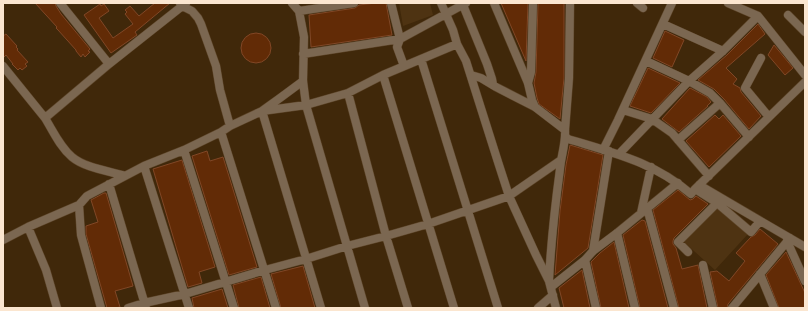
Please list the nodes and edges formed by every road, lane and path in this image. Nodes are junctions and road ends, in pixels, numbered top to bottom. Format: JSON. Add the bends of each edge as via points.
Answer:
{"nodes":[{"id":1,"x":60,"y":3,"type":"edge"},
{"id":2,"x":292,"y":3,"type":"edge"},
{"id":3,"x":354,"y":3,"type":"edge"},
{"id":4,"x":391,"y":3,"type":"edge"},
{"id":5,"x":440,"y":3,"type":"edge"},
{"id":6,"x":494,"y":3,"type":"edge"},
{"id":7,"x":533,"y":3,"type":"edge"},
{"id":8,"x":570,"y":3,"type":"edge"},
{"id":9,"x":672,"y":3,"type":"edge"},
{"id":10,"x":728,"y":3,"type":"edge"},
{"id":11,"x":183,"y":4,"type":"edge"},
{"id":12,"x":465,"y":4,"type":"edge"},
{"id":13,"x":302,"y":8,"type":"edge"},
{"id":14,"x":446,"y":14,"type":"junction"},
{"id":15,"x":788,"y":15,"type":"dead end"},
{"id":16,"x":758,"y":16,"type":"junction"},
{"id":17,"x":663,"y":24,"type":"junction"},
{"id":18,"x":805,"y":32,"type":"edge"},
{"id":19,"x":400,"y":39,"type":"junction"},
{"id":20,"x":457,"y":44,"type":"junction"},
{"id":21,"x":723,"y":51,"type":"junction"},
{"id":22,"x":303,"y":54,"type":"junction"},
{"id":23,"x":761,"y":58,"type":"dead end"},
{"id":24,"x":421,"y":59,"type":"junction"},
{"id":25,"x":646,"y":61,"type":"junction"},
{"id":26,"x":109,"y":64,"type":"junction"},
{"id":27,"x":3,"y":66,"type":"edge"},
{"id":28,"x":404,"y":66,"type":"junction"},
{"id":29,"x":382,"y":75,"type":"junction"},
{"id":30,"x":805,"y":75,"type":"edge"},
{"id":31,"x":471,"y":76,"type":"junction"},
{"id":32,"x":303,"y":81,"type":"junction"},
{"id":33,"x":689,"y":81,"type":"junction"},
{"id":34,"x":805,"y":82,"type":"edge"},
{"id":35,"x":528,"y":83,"type":"junction"},
{"id":36,"x":493,"y":85,"type":"junction"},
{"id":37,"x":348,"y":93,"type":"junction"},
{"id":38,"x":720,"y":103,"type":"junction"},
{"id":39,"x":306,"y":105,"type":"junction"},
{"id":40,"x":535,"y":107,"type":"junction"},
{"id":41,"x":623,"y":110,"type":"junction"},
{"id":42,"x":262,"y":111,"type":"junction"},
{"id":43,"x":769,"y":117,"type":"junction"},
{"id":44,"x":46,"y":118,"type":"junction"},
{"id":45,"x":652,"y":119,"type":"junction"},
{"id":46,"x":230,"y":126,"type":"junction"},
{"id":47,"x":221,"y":132,"type":"junction"},
{"id":48,"x":566,"y":134,"type":"junction"},
{"id":49,"x":748,"y":137,"type":"junction"},
{"id":50,"x":678,"y":140,"type":"junction"},
{"id":51,"x":184,"y":150,"type":"junction"},
{"id":52,"x":606,"y":150,"type":"junction"},
{"id":53,"x":619,"y":154,"type":"junction"},
{"id":54,"x":561,"y":160,"type":"junction"},
{"id":55,"x":144,"y":166,"type":"junction"},
{"id":56,"x":651,"y":167,"type":"junction"},
{"id":57,"x":125,"y":176,"type":"junction"},
{"id":58,"x":709,"y":176,"type":"junction"},
{"id":59,"x":678,"y":183,"type":"junction"},
{"id":60,"x":109,"y":184,"type":"junction"},
{"id":61,"x":697,"y":187,"type":"junction"},
{"id":62,"x":509,"y":196,"type":"junction"},
{"id":63,"x":717,"y":203,"type":"junction"},
{"id":64,"x":79,"y":205,"type":"junction"},
{"id":65,"x":468,"y":209,"type":"junction"},
{"id":66,"x":644,"y":210,"type":"junction"},
{"id":67,"x":760,"y":221,"type":"junction"},
{"id":68,"x":428,"y":224,"type":"junction"},
{"id":69,"x":28,"y":227,"type":"junction"},
{"id":70,"x":617,"y":233,"type":"junction"},
{"id":71,"x":386,"y":236,"type":"junction"},
{"id":72,"x":789,"y":239,"type":"junction"},
{"id":73,"x":3,"y":240,"type":"edge"},
{"id":74,"x":347,"y":246,"type":"junction"},
{"id":75,"x":805,"y":247,"type":"edge"},
{"id":76,"x":593,"y":251,"type":"junction"},
{"id":77,"x":688,"y":252,"type":"dead end"},
{"id":78,"x":306,"y":259,"type":"junction"},
{"id":79,"x":585,"y":260,"type":"junction"},
{"id":80,"x":703,"y":265,"type":"dead end"},
{"id":81,"x":265,"y":270,"type":"junction"},
{"id":82,"x":760,"y":274,"type":"junction"},
{"id":83,"x":805,"y":281,"type":"edge"},
{"id":84,"x":226,"y":282,"type":"junction"},
{"id":85,"x":551,"y":288,"type":"junction"},
{"id":86,"x":185,"y":294,"type":"junction"},
{"id":87,"x":145,"y":305,"type":"edge"},
{"id":88,"x":734,"y":307,"type":"edge"},
{"id":89,"x":57,"y":308,"type":"edge"},
{"id":90,"x":101,"y":308,"type":"edge"},
{"id":91,"x":128,"y":308,"type":"edge"},
{"id":92,"x":189,"y":308,"type":"edge"},
{"id":93,"x":234,"y":308,"type":"edge"},
{"id":94,"x":276,"y":308,"type":"edge"},
{"id":95,"x":321,"y":308,"type":"edge"},
{"id":96,"x":365,"y":308,"type":"edge"},
{"id":97,"x":408,"y":308,"type":"edge"},
{"id":98,"x":454,"y":308,"type":"edge"},
{"id":99,"x":498,"y":308,"type":"edge"},
{"id":100,"x":538,"y":308,"type":"edge"},
{"id":101,"x":556,"y":308,"type":"edge"},
{"id":102,"x":596,"y":308,"type":"edge"},
{"id":103,"x":635,"y":308,"type":"edge"},
{"id":104,"x":674,"y":308,"type":"edge"},
{"id":105,"x":712,"y":308,"type":"edge"},
{"id":106,"x":774,"y":308,"type":"edge"}],
"edges":[{"from":1,"to":26,"type":"street"},
{"from":2,"to":13,"type":"street"},
{"from":3,"to":13,"type":"street"},
{"from":4,"to":19,"type":"street"},
{"from":5,"to":14,"type":"street"},
{"from":6,"to":35,"type":"street"},
{"from":7,"to":35,"type":"street","via":[[531,72]]},
{"from":8,"to":48,"type":"street"},
{"from":9,"to":17,"type":"street"},
{"from":10,"to":16,"type":"street"},
{"from":11,"to":26,"type":"street"},
{"from":11,"to":46,"type":"street","via":[[192,11],[201,24],[216,66]]},
{"from":12,"to":14,"type":"street"},
{"from":12,"to":36,"type":"street"},
{"from":13,"to":22,"type":"street"},
{"from":14,"to":19,"type":"street"},
{"from":14,"to":20,"type":"street"},
{"from":15,"to":18,"type":"street"},
{"from":16,"to":21,"type":"street"},
{"from":16,"to":30,"type":"street"},
{"from":17,"to":21,"type":"street"},
{"from":17,"to":25,"type":"street"},
{"from":19,"to":22,"type":"street"},
{"from":19,"to":28,"type":"street","via":[[397,47]]},
{"from":20,"to":24,"type":"street"},
{"from":20,"to":31,"type":"street"},
{"from":21,"to":33,"type":"street"},
{"from":22,"to":32,"type":"street"},
{"from":23,"to":43,"type":"street","via":[[745,88]]},
{"from":24,"to":28,"type":"street"},
{"from":24,"to":65,"type":"street"},
{"from":25,"to":33,"type":"street"},
{"from":25,"to":41,"type":"street"},
{"from":26,"to":44,"type":"street"},
{"from":27,"to":44,"type":"street"},
{"from":28,"to":29,"type":"street"},
{"from":29,"to":37,"type":"street"},
{"from":29,"to":68,"type":"street"},
{"from":31,"to":36,"type":"street"},
{"from":31,"to":62,"type":"street"},
{"from":32,"to":39,"type":"street"},
{"from":32,"to":42,"type":"street"},
{"from":33,"to":38,"type":"street","via":[[710,93]]},
{"from":33,"to":45,"type":"street"},
{"from":34,"to":43,"type":"street"},
{"from":35,"to":40,"type":"street"},
{"from":36,"to":40,"type":"street"},
{"from":37,"to":39,"type":"street"},
{"from":37,"to":71,"type":"street"},
{"from":38,"to":49,"type":"street"},
{"from":38,"to":50,"type":"street"},
{"from":39,"to":42,"type":"street"},
{"from":39,"to":74,"type":"street"},
{"from":40,"to":48,"type":"street"},
{"from":41,"to":45,"type":"street"},
{"from":41,"to":52,"type":"street"},
{"from":42,"to":46,"type":"street"},
{"from":42,"to":78,"type":"street"},
{"from":43,"to":49,"type":"street"},
{"from":44,"to":57,"type":"street","via":[[61,144],[72,156],[86,165]]},
{"from":45,"to":50,"type":"street"},
{"from":45,"to":53,"type":"street"},
{"from":46,"to":47,"type":"street"},
{"from":47,"to":51,"type":"street"},
{"from":47,"to":81,"type":"street"},
{"from":48,"to":52,"type":"street","via":[[568,140]]},
{"from":48,"to":54,"type":"street"},
{"from":49,"to":58,"type":"street"},
{"from":50,"to":58,"type":"street"},
{"from":51,"to":55,"type":"street"},
{"from":51,"to":84,"type":"street"},
{"from":52,"to":53,"type":"street"},
{"from":52,"to":76,"type":"street"},
{"from":53,"to":56,"type":"street"},
{"from":54,"to":62,"type":"street"},
{"from":54,"to":85,"type":"street","via":[[552,242]]},
{"from":55,"to":57,"type":"street"},
{"from":55,"to":86,"type":"street"},
{"from":56,"to":59,"type":"street"},
{"from":56,"to":66,"type":"street"},
{"from":57,"to":60,"type":"street"},
{"from":58,"to":61,"type":"street"},
{"from":59,"to":61,"type":"street","via":[[691,194]]},
{"from":59,"to":66,"type":"street"},
{"from":60,"to":64,"type":"street","via":[[87,196]]},
{"from":60,"to":87,"type":"street"},
{"from":61,"to":63,"type":"street"},
{"from":61,"to":67,"type":"street"},
{"from":62,"to":65,"type":"street"},
{"from":62,"to":85,"type":"street"},
{"from":63,"to":67,"type":"street","via":[[751,232]]},
{"from":63,"to":77,"type":"street","via":[[678,242]]},
{"from":64,"to":69,"type":"street"},
{"from":64,"to":90,"type":"street","via":[[81,235]]},
{"from":65,"to":68,"type":"street"},
{"from":65,"to":99,"type":"street"},
{"from":66,"to":70,"type":"street"},
{"from":66,"to":104,"type":"street"},
{"from":67,"to":72,"type":"street"},
{"from":68,"to":71,"type":"street"},
{"from":68,"to":98,"type":"street"},
{"from":69,"to":73,"type":"street"},
{"from":69,"to":89,"type":"street","via":[[46,270]]},
{"from":70,"to":76,"type":"street"},
{"from":70,"to":103,"type":"street"},
{"from":71,"to":74,"type":"street"},
{"from":71,"to":97,"type":"street"},
{"from":72,"to":75,"type":"street"},
{"from":72,"to":82,"type":"street"},
{"from":72,"to":83,"type":"street"},
{"from":74,"to":78,"type":"street"},
{"from":74,"to":96,"type":"street"},
{"from":76,"to":79,"type":"street"},
{"from":78,"to":81,"type":"street"},
{"from":78,"to":95,"type":"street"},
{"from":79,"to":85,"type":"street"},
{"from":79,"to":102,"type":"street"},
{"from":80,"to":105,"type":"street"},
{"from":81,"to":84,"type":"street"},
{"from":81,"to":94,"type":"street"},
{"from":82,"to":88,"type":"street"},
{"from":82,"to":106,"type":"street"},
{"from":84,"to":86,"type":"street"},
{"from":84,"to":93,"type":"street"},
{"from":85,"to":100,"type":"street"},
{"from":85,"to":101,"type":"street"},
{"from":86,"to":87,"type":"street"},
{"from":86,"to":92,"type":"street"},
{"from":87,"to":91,"type":"street"}]}
